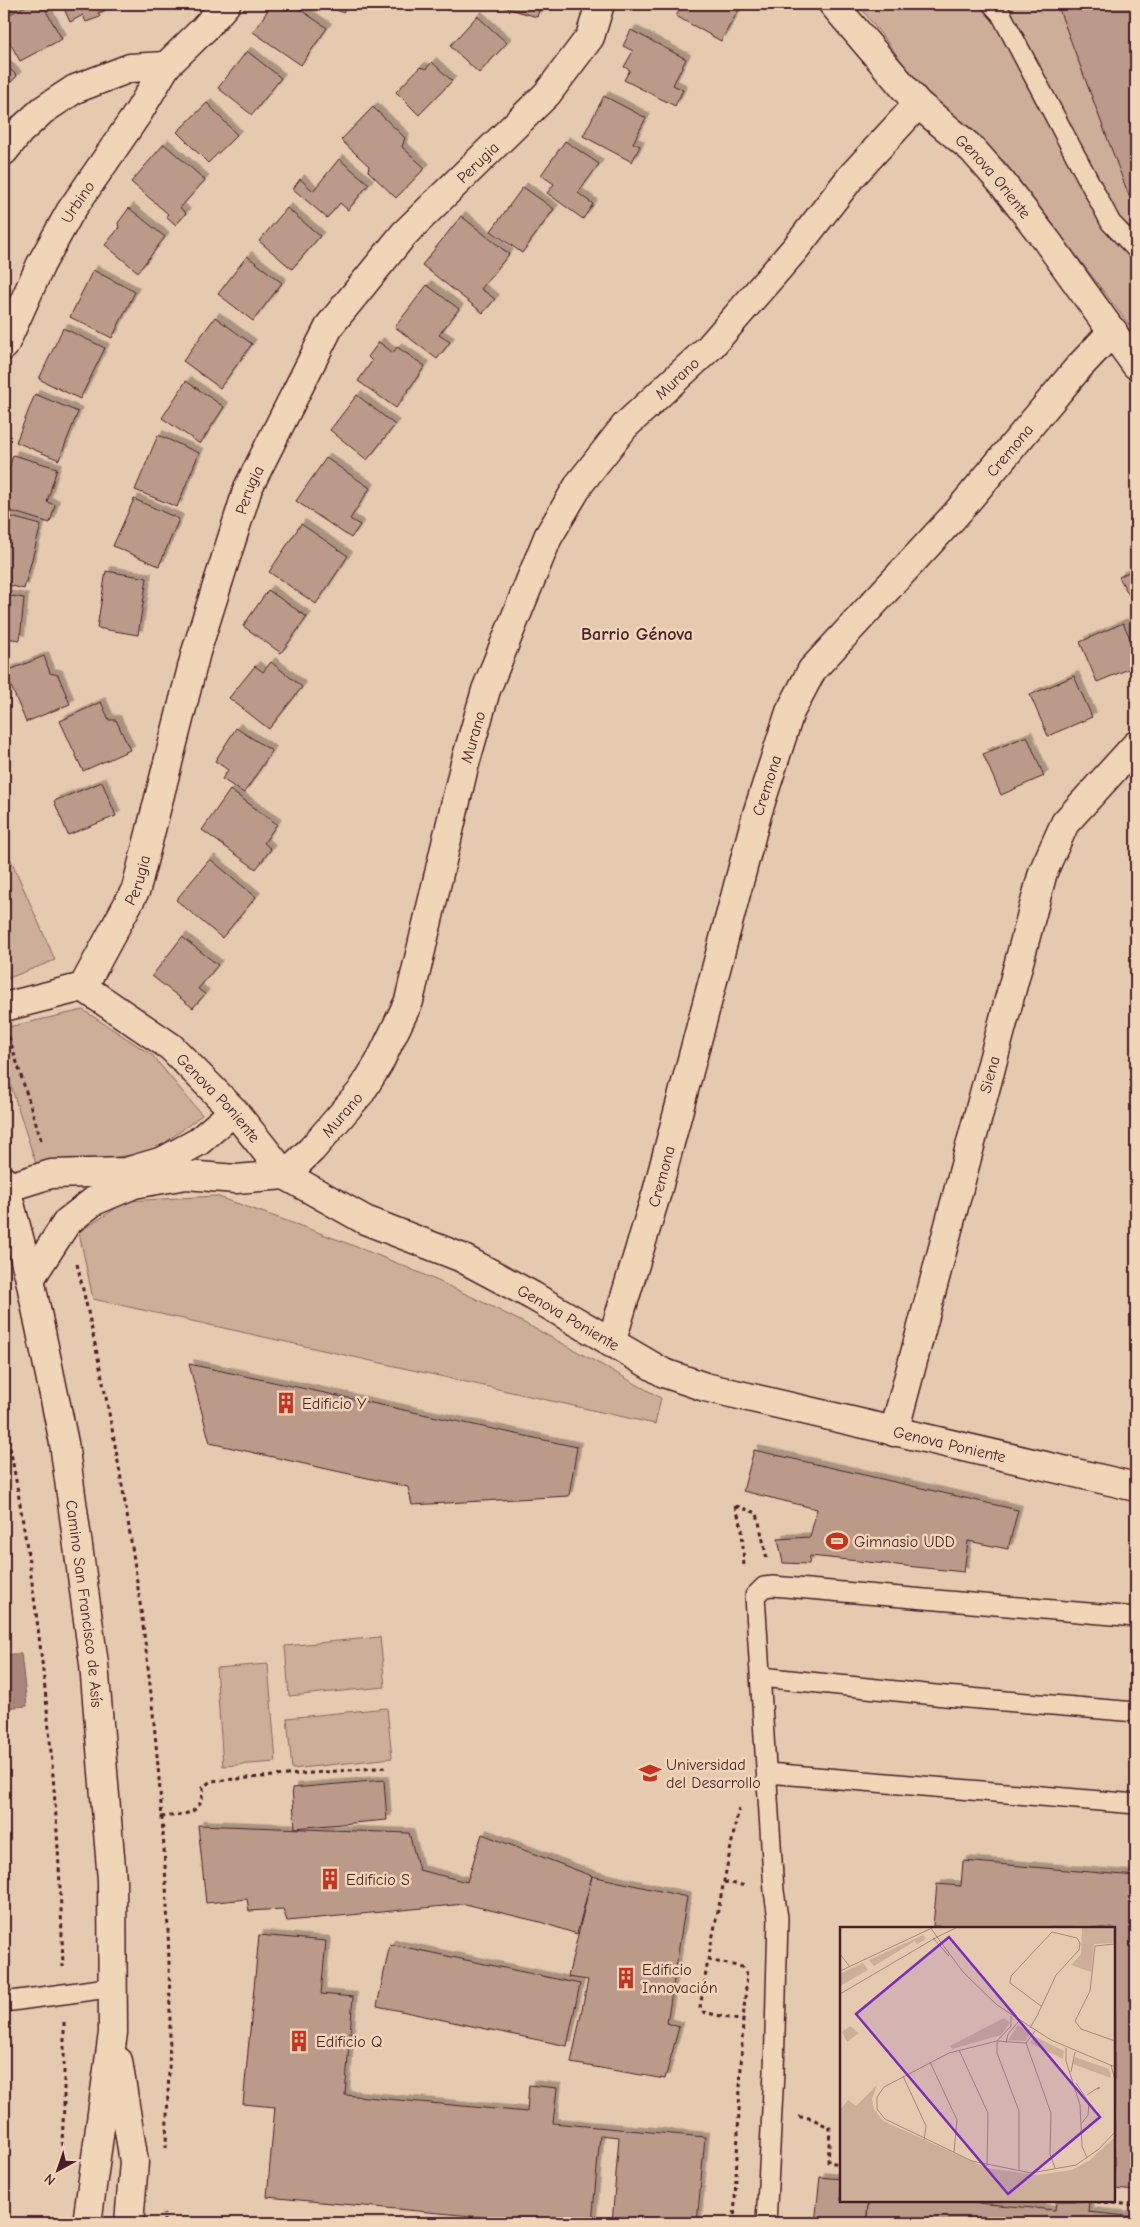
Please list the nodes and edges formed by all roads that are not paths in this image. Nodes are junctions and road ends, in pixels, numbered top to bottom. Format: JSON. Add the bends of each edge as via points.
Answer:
{"nodes":[{"id":1,"x":226,"y":4,"type":"edge"},
{"id":2,"x":600,"y":4,"type":"edge"},
{"id":3,"x":833,"y":4,"type":"edge"},
{"id":4,"x":992,"y":4,"type":"edge"},
{"id":5,"x":166,"y":66,"type":"junction"},
{"id":6,"x":918,"y":104,"type":"junction"},
{"id":7,"x":4,"y":152,"type":"edge"},
{"id":8,"x":1136,"y":249,"type":"edge"},
{"id":9,"x":1113,"y":331,"type":"junction"},
{"id":10,"x":4,"y":346,"type":"edge"},
{"id":11,"x":1136,"y":365,"type":"edge"},
{"id":12,"x":1136,"y":744,"type":"edge"},
{"id":13,"x":83,"y":987,"type":"junction"},
{"id":14,"x":4,"y":1007,"type":"edge"},
{"id":15,"x":234,"y":1111,"type":"junction"},
{"id":16,"x":285,"y":1175,"type":"junction"},
{"id":17,"x":5,"y":1185,"type":"edge"},
{"id":18,"x":30,"y":1279,"type":"junction"},
{"id":19,"x":610,"y":1343,"type":"junction"},
{"id":20,"x":894,"y":1432,"type":"junction"},
{"id":21,"x":1136,"y":1486,"type":"edge"},
{"id":22,"x":1136,"y":1617,"type":"edge"},
{"id":23,"x":761,"y":1677,"type":"junction"},
{"id":24,"x":1136,"y":1712,"type":"edge"},
{"id":25,"x":768,"y":1773,"type":"junction"},
{"id":26,"x":1136,"y":1804,"type":"edge"},
{"id":27,"x":115,"y":1987,"type":"junction"},
{"id":28,"x":4,"y":2002,"type":"edge"},
{"id":29,"x":113,"y":2033,"type":"junction"},
{"id":30,"x":87,"y":2223,"type":"edge"},
{"id":31,"x":129,"y":2223,"type":"edge"},
{"id":32,"x":766,"y":2223,"type":"edge"}],
"edges":[{"from":1,"to":5,"type":"street","name":"Urbino"},
{"from":2,"to":13,"type":"street","name":"Perugia","via":[[590,38],[547,94],[404,234],[330,325],[248,488],[196,652],[136,889]]},
{"from":3,"to":6,"type":"street","name":"Genova Oriente"},
{"from":4,"to":8,"type":"lane","via":[[1001,14],[1111,223]]},
{"from":5,"to":7,"type":"street","via":[[130,68],[75,89],[43,110],[20,131]]},
{"from":5,"to":10,"type":"street","name":"Urbino","via":[[70,212]]},
{"from":6,"to":9,"type":"street","name":"Genova Oriente","via":[[972,149],[1002,183]]},
{"from":6,"to":16,"type":"street","name":"Murano","via":[[851,177],[795,249],[710,348],[625,426],[575,491],[548,537],[486,690],[464,768],[409,1001],[361,1092]]},
{"from":9,"to":11,"type":"street","name":"Genova Oriente"},
{"from":9,"to":19,"type":"street","name":"Cremona","via":[[956,514],[812,670],[790,712],[757,814],[657,1192]]},
{"from":12,"to":20,"type":"street","name":"Siena","via":[[1065,823],[1043,872]]},
{"from":13,"to":14,"type":"street"},
{"from":13,"to":15,"type":"street","name":"Genova Poniente","via":[[171,1047]]},
{"from":15,"to":16,"type":"street","name":"Genova Poniente"},
{"from":15,"to":17,"type":"street","via":[[198,1142],[163,1161],[126,1172],[51,1174]]},
{"from":16,"to":18,"type":"street","via":[[236,1179],[186,1175],[134,1184],[94,1201],[67,1222]]},
{"from":16,"to":19,"type":"street","name":"Genova Poniente","via":[[365,1220],[460,1257]]},
{"from":17,"to":18,"type":"street","name":"Camino San Francisco de Asís"},
{"from":18,"to":27,"type":"street","name":"Camino San Francisco de Asís","via":[[64,1443],[94,1664],[112,1880]]},
{"from":19,"to":20,"type":"street","name":"Genova Poniente","via":[[664,1373],[705,1387]]},
{"from":20,"to":21,"type":"street","name":"Genova Poniente"},
{"from":22,"to":23,"type":"lane","via":[[764,1587],[756,1596]]},
{"from":23,"to":24,"type":"lane"},
{"from":23,"to":25,"type":"lane"},
{"from":25,"to":26,"type":"lane"},
{"from":25,"to":32,"type":"lane","via":[[778,1918]]},
{"from":27,"to":28,"type":"lane"},
{"from":27,"to":29,"type":"street","name":"Camino San Francisco de Asís"},
{"from":29,"to":30,"type":"street","name":"Camino San Francisco de Asís"},
{"from":29,"to":31,"type":"street","name":"Camino San Francisco de Asís","via":[[134,2162]]}]}
